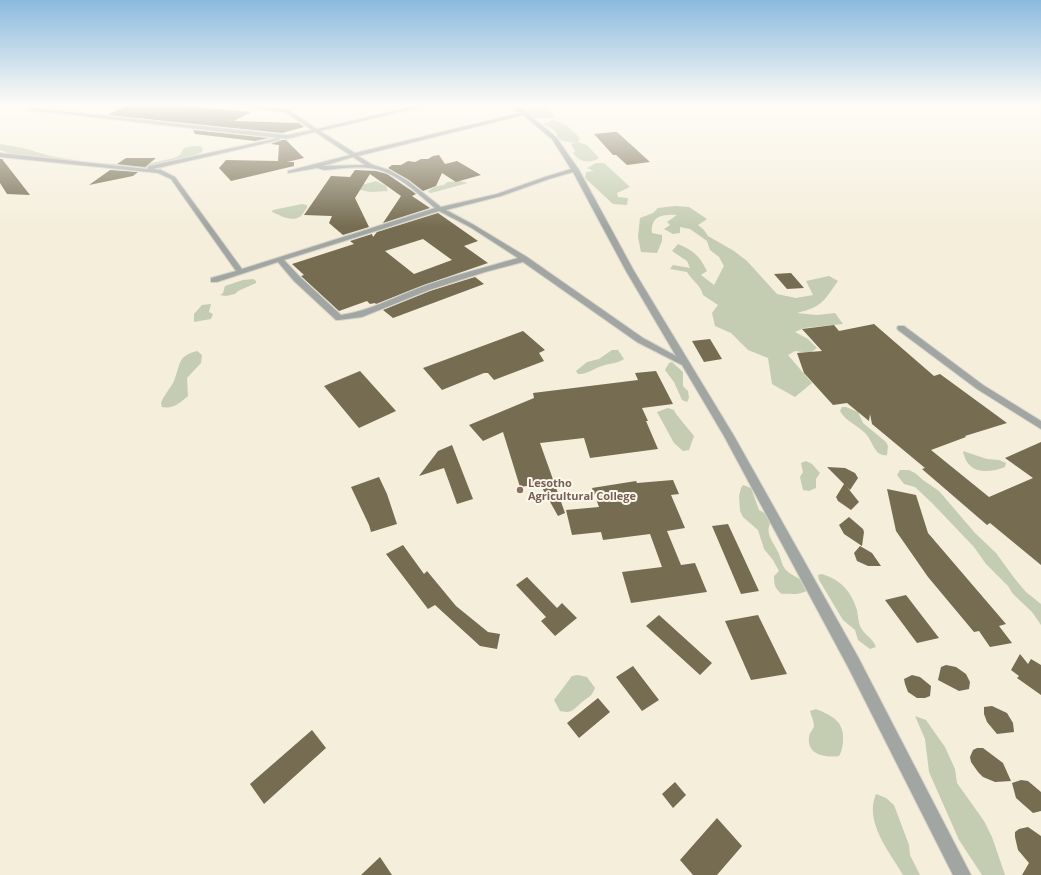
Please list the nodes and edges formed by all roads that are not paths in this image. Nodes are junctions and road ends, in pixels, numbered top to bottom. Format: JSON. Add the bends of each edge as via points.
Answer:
{"nodes":[{"id":1,"x":252,"y":145,"type":"edge"},
{"id":2,"x":338,"y":145,"type":"edge"},
{"id":3,"x":395,"y":145,"type":"edge"},
{"id":4,"x":559,"y":145,"type":"edge"},
{"id":5,"x":0,"y":155,"type":"edge"},
{"id":6,"x":354,"y":155,"type":"junction"},
{"id":7,"x":317,"y":166,"type":"junction"},
{"id":8,"x":371,"y":166,"type":"junction"},
{"id":9,"x":144,"y":170,"type":"junction"},
{"id":10,"x":576,"y":170,"type":"junction"},
{"id":11,"x":290,"y":172,"type":"dead end"},
{"id":12,"x":440,"y":209,"type":"junction"},
{"id":13,"x":524,"y":259,"type":"junction"},
{"id":14,"x":280,"y":260,"type":"junction"},
{"id":15,"x":241,"y":272,"type":"junction"},
{"id":16,"x":214,"y":280,"type":"dead end"},
{"id":17,"x":901,"y":328,"type":"dead end"},
{"id":18,"x":685,"y":363,"type":"junction"},
{"id":19,"x":1041,"y":426,"type":"edge"},
{"id":20,"x":962,"y":875,"type":"edge"}],
"edges":[{"from":1,"to":9,"type":"street"},
{"from":2,"to":6,"type":"street"},
{"from":3,"to":6,"type":"street"},
{"from":4,"to":10,"type":"street"},
{"from":5,"to":9,"type":"street"},
{"from":6,"to":7,"type":"street"},
{"from":6,"to":8,"type":"street"},
{"from":7,"to":8,"type":"street"},
{"from":7,"to":11,"type":"street"},
{"from":8,"to":12,"type":"street","via":[[387,171],[406,182]]},
{"from":9,"to":15,"type":"street","via":[[159,171],[173,178]]},
{"from":10,"to":12,"type":"street","via":[[499,195]]},
{"from":10,"to":18,"type":"street","via":[[630,271]]},
{"from":12,"to":13,"type":"street"},
{"from":12,"to":14,"type":"street"},
{"from":13,"to":14,"type":"street","via":[[434,286],[359,315],[339,318]]},
{"from":13,"to":18,"type":"street","via":[[640,340]]},
{"from":14,"to":15,"type":"street"},
{"from":15,"to":16,"type":"street"},
{"from":17,"to":19,"type":"street","via":[[980,387]]},
{"from":18,"to":20,"type":"street","via":[[729,436],[853,662]]}]}
